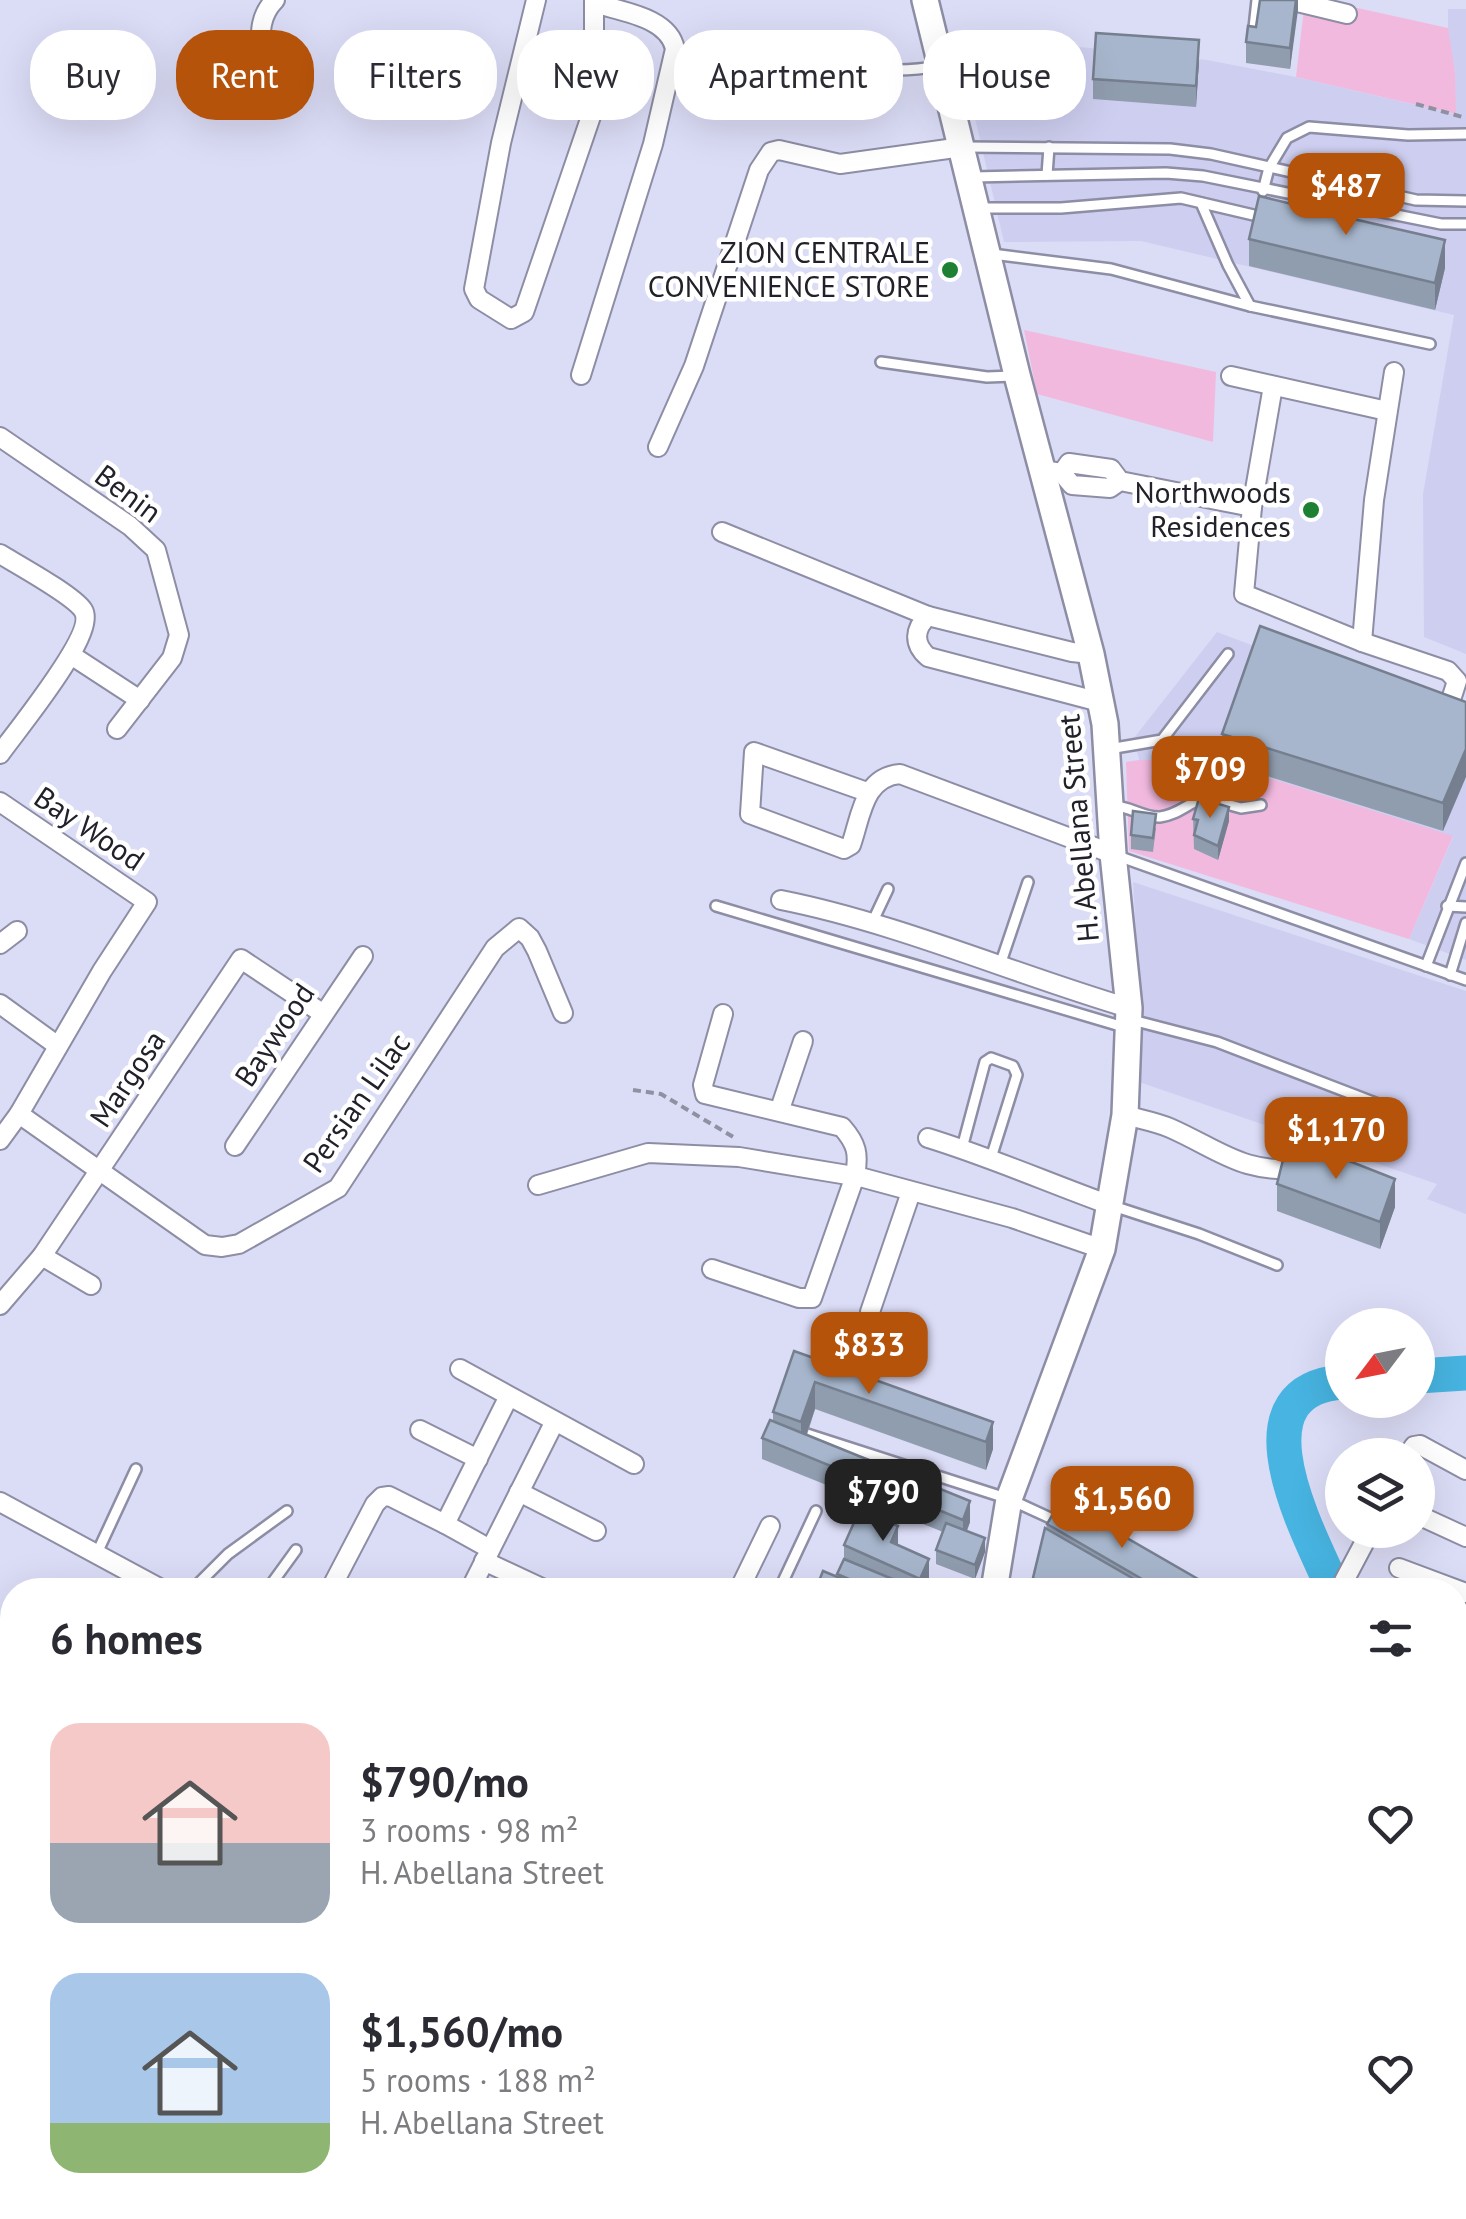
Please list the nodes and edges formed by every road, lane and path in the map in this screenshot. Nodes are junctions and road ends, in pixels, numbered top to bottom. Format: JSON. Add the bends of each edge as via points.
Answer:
{"nodes":[{"id":1,"x":275,"y":0,"type":"edge"},
{"id":2,"x":536,"y":0,"type":"edge"},
{"id":3,"x":926,"y":0,"type":"edge"},
{"id":4,"x":1257,"y":0,"type":"edge"},
{"id":5,"x":1289,"y":0,"type":"edge"},
{"id":6,"x":594,"y":2,"type":"edge"},
{"id":7,"x":1347,"y":14,"type":"dead end"},
{"id":8,"x":260,"y":30,"type":"edge"},
{"id":9,"x":933,"y":30,"type":"edge"},
{"id":10,"x":1253,"y":46,"type":"edge"},
{"id":11,"x":1416,"y":104,"type":"dead end"},
{"id":12,"x":1466,"y":118,"type":"edge"},
{"id":13,"x":955,"y":120,"type":"edge"},
{"id":14,"x":1466,"y":134,"type":"edge"},
{"id":15,"x":962,"y":147,"type":"junction"},
{"id":16,"x":1049,"y":148,"type":"junction"},
{"id":17,"x":1269,"y":168,"type":"junction"},
{"id":18,"x":1048,"y":175,"type":"junction"},
{"id":19,"x":970,"y":178,"type":"junction"},
{"id":20,"x":1263,"y":191,"type":"junction"},
{"id":21,"x":1466,"y":201,"type":"edge"},
{"id":22,"x":1201,"y":203,"type":"junction"},
{"id":23,"x":978,"y":208,"type":"junction"},
{"id":24,"x":1270,"y":219,"type":"edge"},
{"id":25,"x":1466,"y":224,"type":"edge"},
{"id":26,"x":989,"y":254,"type":"junction"},
{"id":27,"x":1250,"y":306,"type":"junction"},
{"id":28,"x":1430,"y":344,"type":"dead end"},
{"id":29,"x":882,"y":362,"type":"dead end"},
{"id":30,"x":1394,"y":372,"type":"dead end"},
{"id":31,"x":581,"y":375,"type":"dead end"},
{"id":32,"x":1018,"y":375,"type":"junction"},
{"id":33,"x":1231,"y":376,"type":"dead end"},
{"id":34,"x":1274,"y":386,"type":"junction"},
{"id":35,"x":1387,"y":411,"type":"junction"},
{"id":36,"x":0,"y":437,"type":"edge"},
{"id":37,"x":658,"y":447,"type":"dead end"},
{"id":38,"x":1052,"y":472,"type":"junction"},
{"id":39,"x":1252,"y":507,"type":"junction"},
{"id":40,"x":722,"y":532,"type":"dead end"},
{"id":41,"x":0,"y":554,"type":"edge"},
{"id":42,"x":928,"y":616,"type":"junction"},
{"id":43,"x":1362,"y":642,"type":"junction"},
{"id":44,"x":1090,"y":654,"type":"junction"},
{"id":45,"x":1228,"y":654,"type":"dead end"},
{"id":46,"x":71,"y":655,"type":"junction"},
{"id":47,"x":140,"y":700,"type":"junction"},
{"id":48,"x":1100,"y":702,"type":"junction"},
{"id":49,"x":1446,"y":712,"type":"edge"},
{"id":50,"x":117,"y":729,"type":"dead end"},
{"id":51,"x":1108,"y":749,"type":"junction"},
{"id":52,"x":0,"y":754,"type":"edge"},
{"id":53,"x":868,"y":792,"type":"junction"},
{"id":54,"x":0,"y":802,"type":"edge"},
{"id":55,"x":1261,"y":805,"type":"dead end"},
{"id":56,"x":1110,"y":806,"type":"junction"},
{"id":57,"x":1113,"y":854,"type":"junction"},
{"id":58,"x":1466,"y":863,"type":"edge"},
{"id":59,"x":1028,"y":882,"type":"dead end"},
{"id":60,"x":888,"y":888,"type":"dead end"},
{"id":61,"x":781,"y":900,"type":"dead end"},
{"id":62,"x":716,"y":906,"type":"dead end"},
{"id":63,"x":1447,"y":906,"type":"junction"},
{"id":64,"x":1466,"y":907,"type":"edge"},
{"id":65,"x":872,"y":923,"type":"junction"},
{"id":66,"x":1466,"y":924,"type":"edge"},
{"id":67,"x":17,"y":931,"type":"dead end"},
{"id":68,"x":0,"y":944,"type":"edge"},
{"id":69,"x":363,"y":956,"type":"dead end"},
{"id":70,"x":1426,"y":966,"type":"junction"},
{"id":71,"x":999,"y":968,"type":"junction"},
{"id":72,"x":1450,"y":975,"type":"junction"},
{"id":73,"x":1466,"y":980,"type":"edge"},
{"id":74,"x":0,"y":1004,"type":"edge"},
{"id":75,"x":322,"y":1013,"type":"junction"},
{"id":76,"x":562,"y":1014,"type":"dead end"},
{"id":77,"x":723,"y":1014,"type":"dead end"},
{"id":78,"x":1129,"y":1019,"type":"junction"},
{"id":79,"x":803,"y":1041,"type":"dead end"},
{"id":80,"x":58,"y":1046,"type":"junction"},
{"id":81,"x":633,"y":1090,"type":"dead end"},
{"id":82,"x":780,"y":1109,"type":"junction"},
{"id":83,"x":1399,"y":1112,"type":"dead end"},
{"id":84,"x":19,"y":1114,"type":"junction"},
{"id":85,"x":1125,"y":1115,"type":"junction"},
{"id":86,"x":928,"y":1138,"type":"dead end"},
{"id":87,"x":0,"y":1140,"type":"edge"},
{"id":88,"x":235,"y":1146,"type":"dead end"},
{"id":89,"x":962,"y":1148,"type":"junction"},
{"id":90,"x":991,"y":1158,"type":"junction"},
{"id":91,"x":762,"y":1160,"type":"junction"},
{"id":92,"x":1325,"y":1166,"type":"edge"},
{"id":93,"x":100,"y":1170,"type":"junction"},
{"id":94,"x":855,"y":1176,"type":"junction"},
{"id":95,"x":538,"y":1185,"type":"dead end"},
{"id":96,"x":912,"y":1192,"type":"junction"},
{"id":97,"x":1110,"y":1206,"type":"junction"},
{"id":98,"x":1102,"y":1249,"type":"junction"},
{"id":99,"x":42,"y":1256,"type":"junction"},
{"id":100,"x":1277,"y":1264,"type":"dead end"},
{"id":101,"x":712,"y":1269,"type":"dead end"},
{"id":102,"x":91,"y":1285,"type":"dead end"},
{"id":103,"x":0,"y":1305,"type":"edge"},
{"id":104,"x":870,"y":1312,"type":"dead end"},
{"id":105,"x":460,"y":1370,"type":"dead end"},
{"id":106,"x":508,"y":1398,"type":"junction"},
{"id":107,"x":554,"y":1422,"type":"junction"},
{"id":108,"x":420,"y":1430,"type":"dead end"},
{"id":109,"x":808,"y":1434,"type":"edge"},
{"id":110,"x":1435,"y":1453,"type":"edge"},
{"id":111,"x":478,"y":1459,"type":"junction"},
{"id":112,"x":634,"y":1464,"type":"dead end"},
{"id":113,"x":136,"y":1469,"type":"dead end"},
{"id":114,"x":1466,"y":1470,"type":"edge"},
{"id":115,"x":519,"y":1492,"type":"junction"},
{"id":116,"x":1009,"y":1499,"type":"junction"},
{"id":117,"x":0,"y":1502,"type":"edge"},
{"id":118,"x":287,"y":1511,"type":"dead end"},
{"id":119,"x":816,"y":1511,"type":"dead end"},
{"id":120,"x":1435,"y":1522,"type":"edge"},
{"id":121,"x":444,"y":1524,"type":"junction"},
{"id":122,"x":1062,"y":1524,"type":"edge"},
{"id":123,"x":770,"y":1526,"type":"dead end"},
{"id":124,"x":596,"y":1530,"type":"dead end"},
{"id":125,"x":1466,"y":1537,"type":"edge"},
{"id":126,"x":1361,"y":1548,"type":"edge"},
{"id":127,"x":296,"y":1550,"type":"dead end"},
{"id":128,"x":97,"y":1553,"type":"junction"},
{"id":129,"x":487,"y":1555,"type":"junction"},
{"id":130,"x":1399,"y":1568,"type":"dead end"},
{"id":131,"x":142,"y":1578,"type":"edge"},
{"id":132,"x":204,"y":1578,"type":"edge"},
{"id":133,"x":276,"y":1578,"type":"edge"},
{"id":134,"x":336,"y":1578,"type":"edge"},
{"id":135,"x":476,"y":1578,"type":"edge"},
{"id":136,"x":526,"y":1578,"type":"edge"},
{"id":137,"x":745,"y":1578,"type":"edge"},
{"id":138,"x":785,"y":1578,"type":"edge"},
{"id":139,"x":996,"y":1578,"type":"edge"},
{"id":140,"x":1346,"y":1578,"type":"edge"},
{"id":141,"x":1426,"y":1578,"type":"edge"}],
"edges":[{"from":1,"to":8,"type":"street"},
{"from":2,"to":6,"type":"street","via":[[500,142],[474,289],[511,319],[524,312],[602,84]]},
{"from":3,"to":9,"type":"main road","name":"H. Abellana Street"},
{"from":4,"to":10,"type":"lane"},
{"from":5,"to":7,"type":"street"},
{"from":6,"to":31,"type":"street","via":[[664,27],[675,49],[654,144]]},
{"from":11,"to":12,"type":"path"},
{"from":13,"to":15,"type":"main road","name":"H. Abellana Street"},
{"from":14,"to":17,"type":"lane","via":[[1309,127],[1287,138]]},
{"from":15,"to":16,"type":"lane"},
{"from":15,"to":19,"type":"main road","name":"H. Abellana Street"},
{"from":15,"to":37,"type":"street","via":[[840,164],[770,152]]},
{"from":16,"to":17,"type":"lane","via":[[1170,149]]},
{"from":16,"to":18,"type":"lane"},
{"from":17,"to":20,"type":"lane"},
{"from":17,"to":21,"type":"lane","via":[[1416,200]]},
{"from":18,"to":19,"type":"lane"},
{"from":18,"to":20,"type":"lane","via":[[1166,172]]},
{"from":19,"to":23,"type":"main road","name":"H. Abellana Street"},
{"from":20,"to":25,"type":"lane"},
{"from":22,"to":23,"type":"lane","via":[[1180,198]]},
{"from":22,"to":24,"type":"lane"},
{"from":22,"to":27,"type":"lane"},
{"from":23,"to":26,"type":"main road","name":"H. Abellana Street"},
{"from":26,"to":27,"type":"lane","via":[[1111,269]]},
{"from":26,"to":32,"type":"main road","name":"H. Abellana Street"},
{"from":27,"to":28,"type":"lane"},
{"from":29,"to":32,"type":"lane"},
{"from":30,"to":35,"type":"street"},
{"from":32,"to":38,"type":"main road","name":"H. Abellana Street"},
{"from":33,"to":34,"type":"street"},
{"from":34,"to":35,"type":"street"},
{"from":34,"to":39,"type":"street"},
{"from":35,"to":43,"type":"street"},
{"from":36,"to":47,"type":"street","name":"Benin","via":[[156,550],[179,635],[172,658]]},
{"from":38,"to":39,"type":"street","via":[[1068,463],[1111,469],[1120,482]]},
{"from":38,"to":44,"type":"main road","name":"H. Abellana Street"},
{"from":39,"to":43,"type":"street","via":[[1247,598]]},
{"from":40,"to":42,"type":"street"},
{"from":41,"to":46,"type":"street","via":[[86,613]]},
{"from":42,"to":44,"type":"street"},
{"from":42,"to":48,"type":"street","via":[[916,635],[928,657]]},
{"from":43,"to":49,"type":"street","via":[[1452,674],[1458,681]]},
{"from":44,"to":48,"type":"main road","name":"H. Abellana Street"},
{"from":45,"to":51,"type":"lane","via":[[1162,740]]},
{"from":46,"to":47,"type":"street"},
{"from":46,"to":52,"type":"street"},
{"from":47,"to":50,"type":"street","name":"Benin"},
{"from":48,"to":51,"type":"main road","name":"H. Abellana Street"},
{"from":51,"to":56,"type":"main road","name":"H. Abellana Street"},
{"from":53,"to":53,"type":"street","via":[[819,775],[754,752],[754,818],[847,849]]},
{"from":53,"to":57,"type":"street","via":[[900,774]]},
{"from":54,"to":80,"type":"street","name":"Bay Wood","via":[[148,902]]},
{"from":55,"to":56,"type":"lane","via":[[1240,808],[1205,798],[1159,817]]},
{"from":56,"to":57,"type":"main road","name":"H. Abellana Street"},
{"from":57,"to":70,"type":"lane"},
{"from":57,"to":78,"type":"main road","name":"H. Abellana Street"},
{"from":58,"to":63,"type":"lane"},
{"from":59,"to":71,"type":"lane"},
{"from":60,"to":65,"type":"lane"},
{"from":61,"to":65,"type":"street"},
{"from":62,"to":78,"type":"lane"},
{"from":63,"to":64,"type":"lane"},
{"from":63,"to":70,"type":"lane"},
{"from":65,"to":71,"type":"street"},
{"from":66,"to":72,"type":"lane"},
{"from":67,"to":68,"type":"street"},
{"from":69,"to":75,"type":"street","name":"Baywood"},
{"from":70,"to":72,"type":"lane"},
{"from":71,"to":78,"type":"street"},
{"from":72,"to":73,"type":"lane"},
{"from":74,"to":80,"type":"street"},
{"from":75,"to":88,"type":"street","name":"Baywood"},
{"from":75,"to":93,"type":"street","name":"Margosa","via":[[241,959]]},
{"from":76,"to":93,"type":"street","name":"Persian Lilac","via":[[530,938],[519,928],[494,948],[338,1188],[239,1244],[206,1245]]},
{"from":77,"to":82,"type":"street","via":[[704,1094]]},
{"from":78,"to":83,"type":"lane","via":[[1217,1042]]},
{"from":78,"to":85,"type":"main road","name":"H. Abellana Street"},
{"from":79,"to":82,"type":"street"},
{"from":80,"to":84,"type":"street"},
{"from":81,"to":91,"type":"path","via":[[661,1094]]},
{"from":82,"to":94,"type":"street","via":[[842,1127],[858,1149]]},
{"from":84,"to":87,"type":"street"},
{"from":84,"to":93,"type":"street","name":"Persian Lilac"},
{"from":85,"to":92,"type":"street","via":[[1270,1169]]},
{"from":85,"to":97,"type":"main road","name":"H. Abellana Street"},
{"from":86,"to":89,"type":"street"},
{"from":89,"to":90,"type":"street"},
{"from":89,"to":90,"type":"lane","via":[[984,1062],[991,1058],[1016,1074]]},
{"from":90,"to":97,"type":"street"},
{"from":91,"to":94,"type":"street"},
{"from":91,"to":95,"type":"street","via":[[648,1153]]},
{"from":93,"to":99,"type":"street","name":"Margosa"},
{"from":94,"to":96,"type":"street"},
{"from":94,"to":101,"type":"street","via":[[812,1298]]},
{"from":96,"to":98,"type":"street"},
{"from":96,"to":104,"type":"street"},
{"from":97,"to":98,"type":"main road","name":"H. Abellana Street"},
{"from":97,"to":100,"type":"lane"},
{"from":98,"to":116,"type":"main road","name":"H. Abellana Street"},
{"from":99,"to":102,"type":"street"},
{"from":99,"to":103,"type":"street","name":"Margosa"},
{"from":105,"to":106,"type":"street"},
{"from":106,"to":107,"type":"street"},
{"from":106,"to":111,"type":"street"},
{"from":107,"to":112,"type":"street"},
{"from":107,"to":115,"type":"street"},
{"from":108,"to":111,"type":"street"},
{"from":109,"to":116,"type":"lane"},
{"from":110,"to":114,"type":"street"},
{"from":111,"to":121,"type":"street"},
{"from":113,"to":128,"type":"lane"},
{"from":115,"to":124,"type":"street"},
{"from":115,"to":129,"type":"street"},
{"from":116,"to":122,"type":"lane"},
{"from":116,"to":139,"type":"main road","name":"H. Abellana Street"},
{"from":117,"to":128,"type":"street"},
{"from":118,"to":132,"type":"lane"},
{"from":119,"to":138,"type":"lane"},
{"from":120,"to":125,"type":"street"},
{"from":121,"to":129,"type":"street"},
{"from":121,"to":134,"type":"street","via":[[382,1497]]},
{"from":123,"to":137,"type":"street"},
{"from":126,"to":140,"type":"street"},
{"from":127,"to":133,"type":"lane"},
{"from":128,"to":131,"type":"street"},
{"from":129,"to":135,"type":"street"},
{"from":129,"to":136,"type":"street"},
{"from":130,"to":141,"type":"street"}]}
